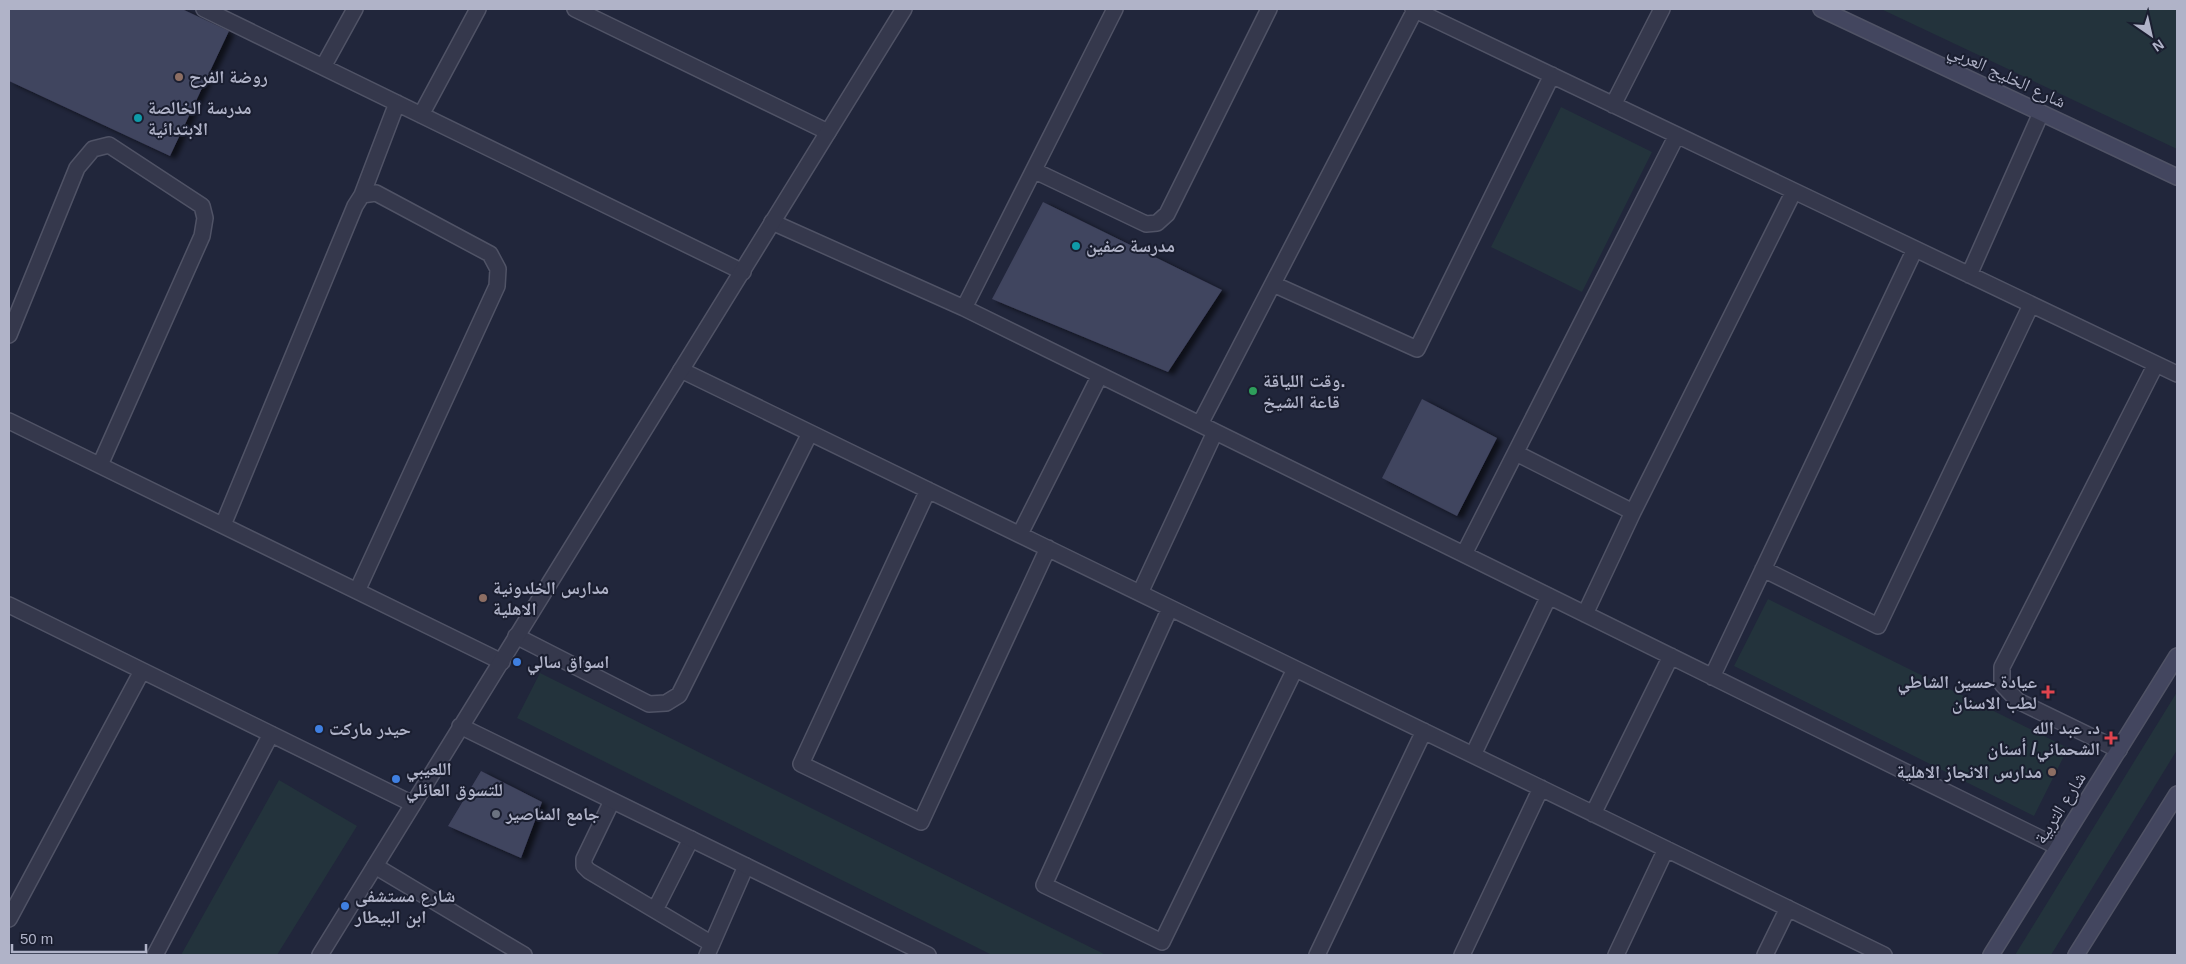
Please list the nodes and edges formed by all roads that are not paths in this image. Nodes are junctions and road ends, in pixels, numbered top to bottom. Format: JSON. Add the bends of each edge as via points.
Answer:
{"nodes":[{"id":1,"x":204,"y":9,"type":"edge"},
{"id":2,"x":355,"y":9,"type":"edge"},
{"id":3,"x":478,"y":9,"type":"edge"},
{"id":4,"x":574,"y":9,"type":"edge"},
{"id":5,"x":904,"y":9,"type":"edge"},
{"id":6,"x":1115,"y":9,"type":"edge"},
{"id":7,"x":1268,"y":9,"type":"edge"},
{"id":8,"x":1414,"y":9,"type":"edge"},
{"id":9,"x":1662,"y":9,"type":"edge"},
{"id":10,"x":1821,"y":9,"type":"edge"},
{"id":11,"x":323,"y":67,"type":"junction"},
{"id":12,"x":1552,"y":75,"type":"junction"},
{"id":13,"x":397,"y":103,"type":"junction"},
{"id":14,"x":1613,"y":105,"type":"junction"},
{"id":15,"x":2042,"y":113,"type":"junction"},
{"id":16,"x":421,"y":115,"type":"junction"},
{"id":17,"x":828,"y":132,"type":"junction"},
{"id":18,"x":1677,"y":135,"type":"junction"},
{"id":19,"x":1035,"y":171,"type":"junction"},
{"id":20,"x":2177,"y":177,"type":"edge"},
{"id":21,"x":1794,"y":191,"type":"junction"},
{"id":22,"x":362,"y":195,"type":"junction"},
{"id":23,"x":772,"y":222,"type":"junction"},
{"id":24,"x":1915,"y":249,"type":"junction"},
{"id":25,"x":744,"y":272,"type":"junction"},
{"id":26,"x":1969,"y":275,"type":"junction"},
{"id":27,"x":1273,"y":284,"type":"junction"},
{"id":28,"x":2031,"y":305,"type":"junction"},
{"id":29,"x":964,"y":308,"type":"junction"},
{"id":30,"x":9,"y":335,"type":"edge"},
{"id":31,"x":2156,"y":364,"type":"junction"},
{"id":32,"x":681,"y":370,"type":"junction"},
{"id":33,"x":2177,"y":374,"type":"edge"},
{"id":34,"x":1100,"y":375,"type":"junction"},
{"id":35,"x":9,"y":420,"type":"edge"},
{"id":36,"x":1200,"y":424,"type":"junction"},
{"id":37,"x":1215,"y":432,"type":"junction"},
{"id":38,"x":810,"y":433,"type":"junction"},
{"id":39,"x":1516,"y":453,"type":"junction"},
{"id":40,"x":100,"y":465,"type":"junction"},
{"id":41,"x":928,"y":490,"type":"junction"},
{"id":42,"x":1634,"y":512,"type":"junction"},
{"id":43,"x":223,"y":525,"type":"junction"},
{"id":44,"x":1020,"y":534,"type":"junction"},
{"id":45,"x":1048,"y":548,"type":"junction"},
{"id":46,"x":1464,"y":554,"type":"junction"},
{"id":47,"x":1764,"y":569,"type":"junction"},
{"id":48,"x":357,"y":591,"type":"junction"},
{"id":49,"x":1140,"y":593,"type":"junction"},
{"id":50,"x":1549,"y":596,"type":"junction"},
{"id":51,"x":10,"y":608,"type":"edge"},
{"id":52,"x":1170,"y":608,"type":"junction"},
{"id":53,"x":1585,"y":614,"type":"junction"},
{"id":54,"x":516,"y":636,"type":"junction"},
{"id":55,"x":1671,"y":656,"type":"junction"},
{"id":56,"x":2177,"y":656,"type":"edge"},
{"id":57,"x":502,"y":662,"type":"junction"},
{"id":58,"x":1295,"y":668,"type":"junction"},
{"id":59,"x":142,"y":671,"type":"junction"},
{"id":60,"x":1712,"y":677,"type":"junction"},
{"id":61,"x":460,"y":726,"type":"junction"},
{"id":62,"x":1424,"y":731,"type":"junction"},
{"id":63,"x":271,"y":734,"type":"junction"},
{"id":64,"x":2119,"y":750,"type":"junction"},
{"id":65,"x":1473,"y":755,"type":"junction"},
{"id":66,"x":1541,"y":788,"type":"junction"},
{"id":67,"x":2177,"y":794,"type":"edge"},
{"id":68,"x":612,"y":801,"type":"junction"},
{"id":69,"x":413,"y":804,"type":"junction"},
{"id":70,"x":1593,"y":814,"type":"junction"},
{"id":71,"x":691,"y":839,"type":"junction"},
{"id":72,"x":2058,"y":847,"type":"junction"},
{"id":73,"x":1666,"y":849,"type":"junction"},
{"id":74,"x":375,"y":866,"type":"junction"},
{"id":75,"x":746,"y":866,"type":"junction"},
{"id":76,"x":1788,"y":908,"type":"junction"},
{"id":77,"x":655,"y":910,"type":"junction"},
{"id":78,"x":9,"y":919,"type":"edge"},
{"id":79,"x":709,"y":950,"type":"edge"},
{"id":80,"x":155,"y":955,"type":"edge"},
{"id":81,"x":320,"y":955,"type":"edge"},
{"id":82,"x":524,"y":955,"type":"edge"},
{"id":83,"x":928,"y":955,"type":"edge"},
{"id":84,"x":1317,"y":955,"type":"edge"},
{"id":85,"x":1462,"y":955,"type":"edge"},
{"id":86,"x":1616,"y":955,"type":"edge"},
{"id":87,"x":1765,"y":955,"type":"edge"},
{"id":88,"x":1884,"y":955,"type":"edge"},
{"id":89,"x":1991,"y":955,"type":"edge"},
{"id":90,"x":2076,"y":955,"type":"edge"}],
"edges":[{"from":1,"to":11,"type":"street"},
{"from":2,"to":11,"type":"street"},
{"from":3,"to":16,"type":"street"},
{"from":4,"to":17,"type":"street"},
{"from":5,"to":17,"type":"street"},
{"from":6,"to":19,"type":"street"},
{"from":7,"to":19,"type":"street","via":[[1167,214],[1156,223],[1146,224]]},
{"from":8,"to":12,"type":"street"},
{"from":8,"to":27,"type":"street"},
{"from":9,"to":14,"type":"street"},
{"from":10,"to":15,"type":"main road","name":"شارع الخليج العربي"},
{"from":11,"to":13,"type":"street"},
{"from":12,"to":14,"type":"street"},
{"from":12,"to":27,"type":"street","via":[[1417,349]]},
{"from":13,"to":16,"type":"street"},
{"from":13,"to":22,"type":"street"},
{"from":14,"to":18,"type":"street"},
{"from":15,"to":20,"type":"main road","name":"شارع الخليج العربي"},
{"from":15,"to":26,"type":"street"},
{"from":16,"to":25,"type":"street"},
{"from":17,"to":23,"type":"street"},
{"from":18,"to":21,"type":"street"},
{"from":18,"to":39,"type":"street"},
{"from":19,"to":29,"type":"street"},
{"from":21,"to":24,"type":"street"},
{"from":21,"to":42,"type":"street"},
{"from":22,"to":43,"type":"street"},
{"from":22,"to":48,"type":"street","via":[[376,193],[490,254],[498,269],[497,286]]},
{"from":23,"to":25,"type":"street"},
{"from":23,"to":29,"type":"street"},
{"from":24,"to":26,"type":"street"},
{"from":24,"to":47,"type":"street"},
{"from":25,"to":32,"type":"street"},
{"from":26,"to":28,"type":"street"},
{"from":27,"to":36,"type":"street"},
{"from":28,"to":31,"type":"street"},
{"from":28,"to":47,"type":"street","via":[[1878,626]]},
{"from":29,"to":34,"type":"street"},
{"from":30,"to":40,"type":"street","via":[[77,168],[93,149],[109,145],[202,206],[205,218],[202,236]]},
{"from":31,"to":33,"type":"street"},
{"from":31,"to":64,"type":"street","via":[[2002,667],[2002,684],[2018,701]]},
{"from":32,"to":38,"type":"street"},
{"from":32,"to":54,"type":"street"},
{"from":34,"to":36,"type":"street"},
{"from":34,"to":44,"type":"street"},
{"from":35,"to":40,"type":"street"},
{"from":36,"to":37,"type":"street"},
{"from":37,"to":46,"type":"street"},
{"from":37,"to":49,"type":"street"},
{"from":38,"to":41,"type":"street"},
{"from":38,"to":54,"type":"street","via":[[679,695],[666,703],[649,704]]},
{"from":39,"to":42,"type":"street"},
{"from":39,"to":46,"type":"street"},
{"from":40,"to":43,"type":"street"},
{"from":41,"to":44,"type":"street"},
{"from":41,"to":45,"type":"street","via":[[801,764],[920,822]]},
{"from":42,"to":53,"type":"street"},
{"from":43,"to":48,"type":"street"},
{"from":44,"to":45,"type":"street"},
{"from":45,"to":49,"type":"street"},
{"from":46,"to":50,"type":"street"},
{"from":47,"to":60,"type":"street"},
{"from":48,"to":57,"type":"street"},
{"from":49,"to":52,"type":"street"},
{"from":50,"to":53,"type":"street"},
{"from":50,"to":65,"type":"street"},
{"from":51,"to":59,"type":"street"},
{"from":52,"to":58,"type":"street"},
{"from":52,"to":58,"type":"street","via":[[1044,885],[1162,942]]},
{"from":53,"to":55,"type":"street"},
{"from":54,"to":57,"type":"street"},
{"from":55,"to":60,"type":"street"},
{"from":55,"to":70,"type":"street"},
{"from":56,"to":64,"type":"main road","name":"شارع التربية"},
{"from":57,"to":61,"type":"street"},
{"from":58,"to":62,"type":"street"},
{"from":59,"to":63,"type":"street"},
{"from":59,"to":78,"type":"street"},
{"from":60,"to":72,"type":"street"},
{"from":61,"to":68,"type":"street"},
{"from":61,"to":69,"type":"street"},
{"from":62,"to":65,"type":"street"},
{"from":62,"to":84,"type":"street"},
{"from":63,"to":69,"type":"street"},
{"from":63,"to":80,"type":"street"},
{"from":64,"to":72,"type":"main road","name":"شارع التربية"},
{"from":65,"to":66,"type":"street"},
{"from":66,"to":70,"type":"street"},
{"from":66,"to":85,"type":"street"},
{"from":67,"to":90,"type":"main road"},
{"from":68,"to":71,"type":"street"},
{"from":68,"to":77,"type":"street","via":[[584,859],[584,866]]},
{"from":69,"to":74,"type":"street"},
{"from":70,"to":73,"type":"street"},
{"from":71,"to":75,"type":"street"},
{"from":71,"to":77,"type":"street"},
{"from":72,"to":89,"type":"main road","name":"شارع التربية"},
{"from":73,"to":76,"type":"street"},
{"from":73,"to":86,"type":"street"},
{"from":74,"to":81,"type":"street"},
{"from":74,"to":82,"type":"street"},
{"from":75,"to":79,"type":"street"},
{"from":75,"to":83,"type":"street"},
{"from":76,"to":87,"type":"street"},
{"from":76,"to":88,"type":"street"},
{"from":77,"to":79,"type":"street"}]}
